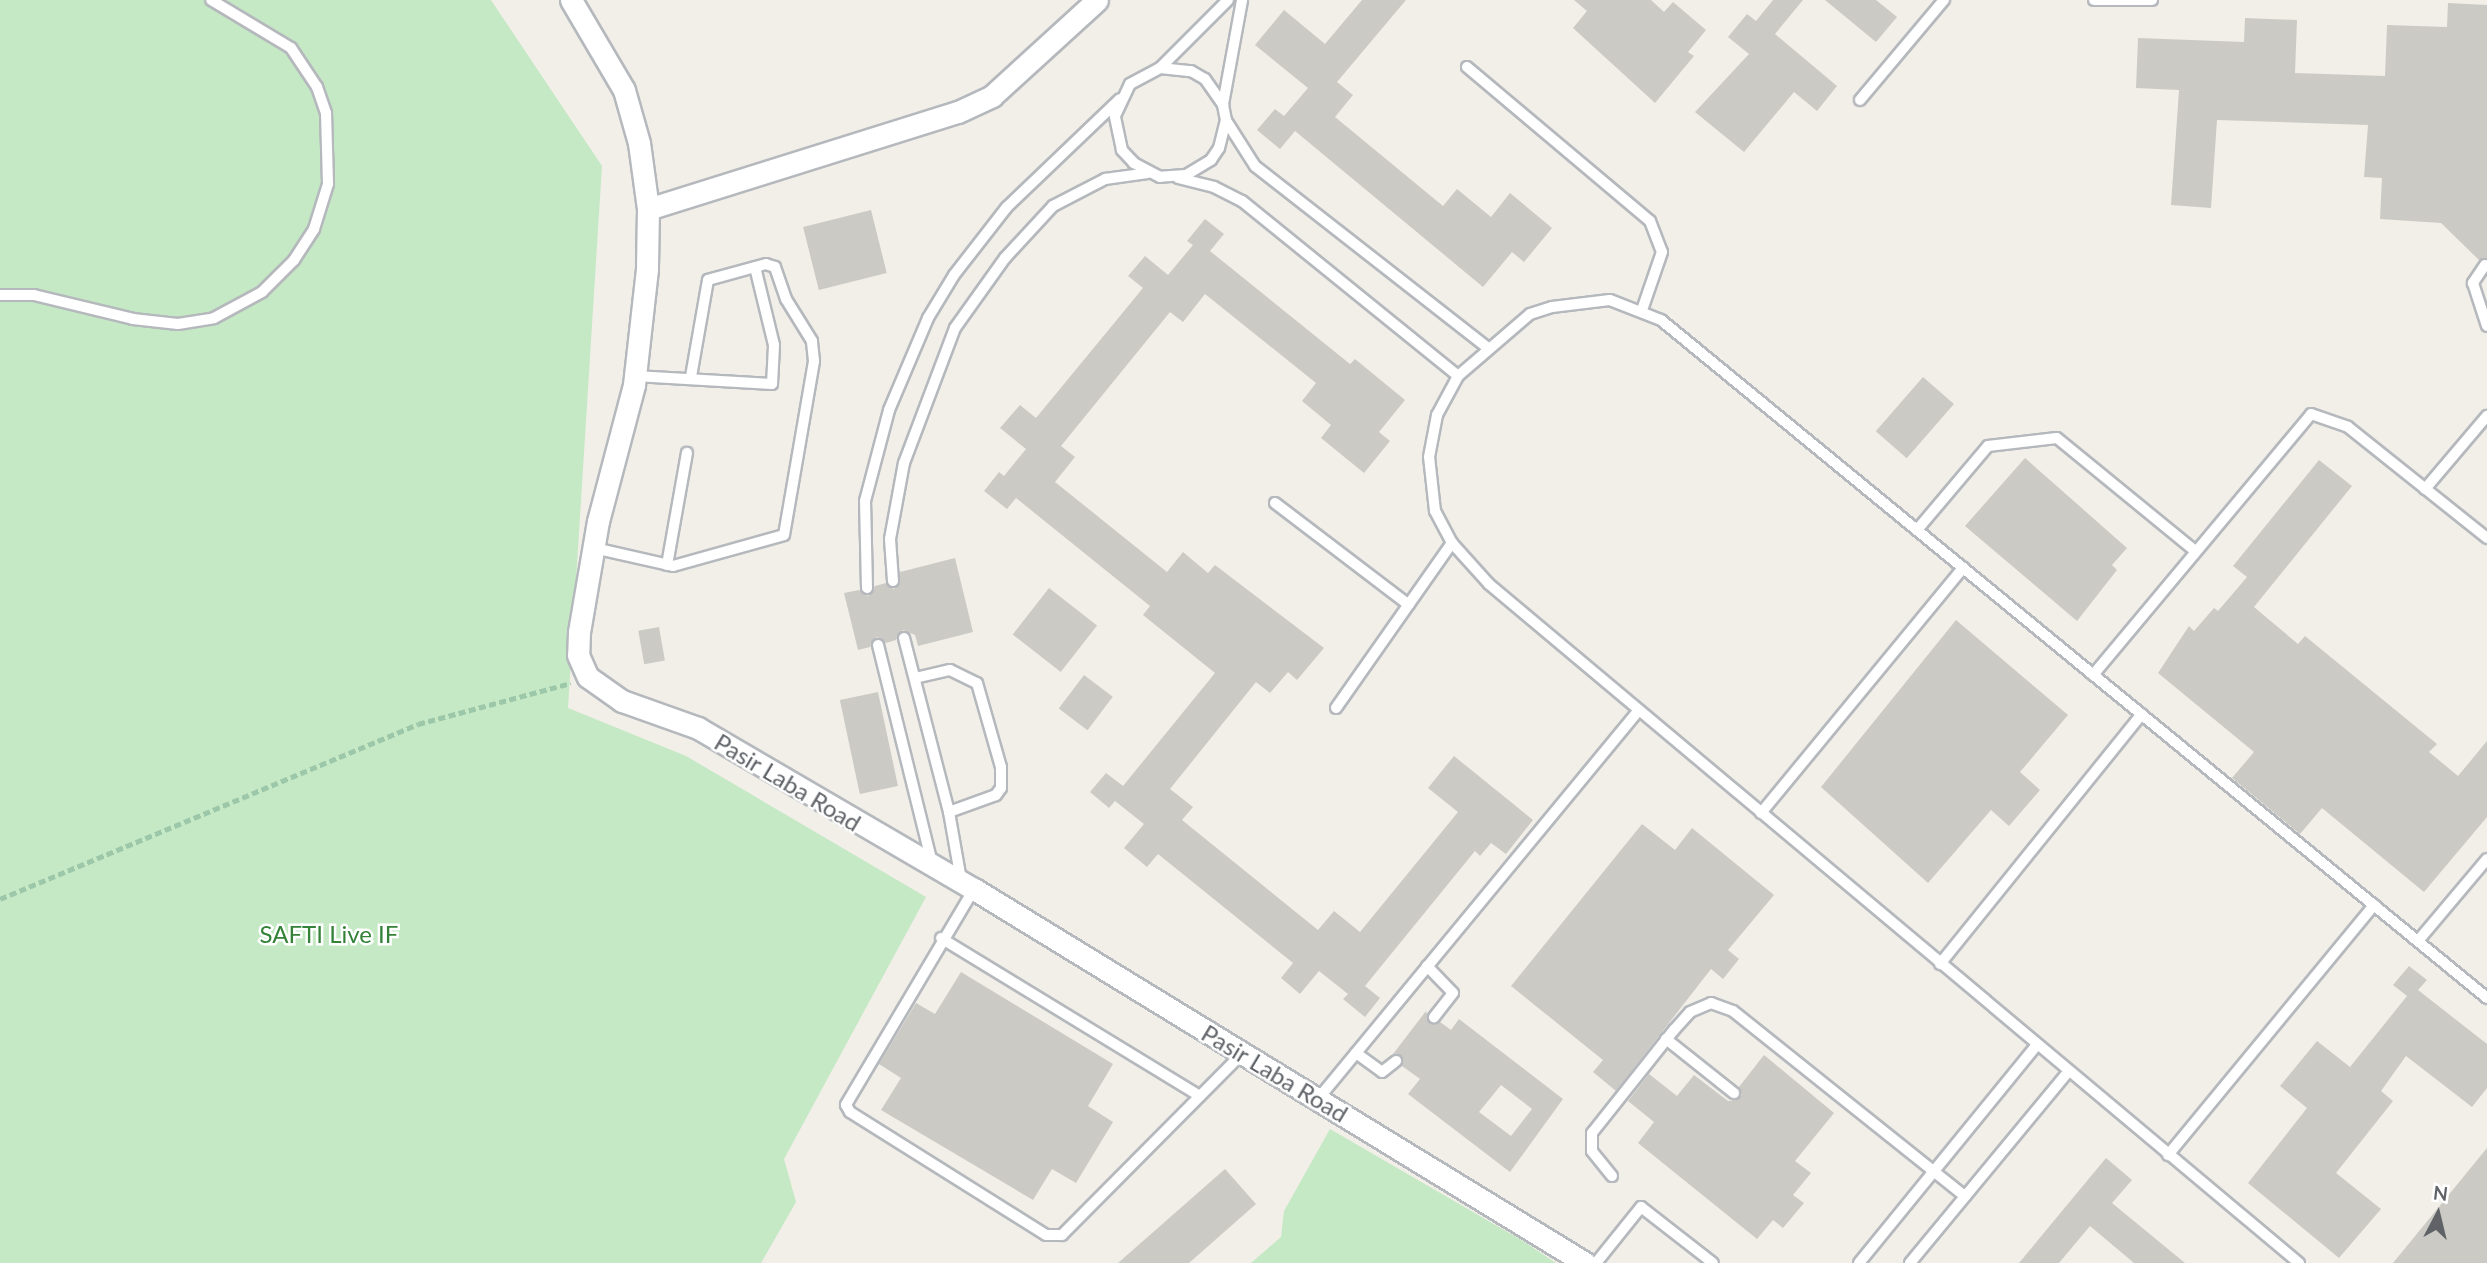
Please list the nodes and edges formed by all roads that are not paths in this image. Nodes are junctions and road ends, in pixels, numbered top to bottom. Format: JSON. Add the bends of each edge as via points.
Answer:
{"nodes":[{"id":1,"x":211,"y":0,"type":"edge"},
{"id":2,"x":571,"y":0,"type":"edge"},
{"id":3,"x":1097,"y":0,"type":"edge"},
{"id":4,"x":1228,"y":0,"type":"edge"},
{"id":5,"x":1242,"y":0,"type":"edge"},
{"id":6,"x":1944,"y":0,"type":"edge"},
{"id":7,"x":2094,"y":0,"type":"edge"},
{"id":8,"x":2152,"y":0,"type":"edge"},
{"id":9,"x":1467,"y":67,"type":"dead end"},
{"id":10,"x":1160,"y":68,"type":"junction"},
{"id":11,"x":1120,"y":99,"type":"junction"},
{"id":12,"x":1860,"y":100,"type":"dead end"},
{"id":13,"x":1223,"y":104,"type":"junction"},
{"id":14,"x":1226,"y":120,"type":"junction"},
{"id":15,"x":1148,"y":173,"type":"junction"},
{"id":16,"x":1172,"y":177,"type":"junction"},
{"id":17,"x":648,"y":209,"type":"junction"},
{"id":18,"x":2485,"y":265,"type":"dead end"},
{"id":19,"x":755,"y":267,"type":"junction"},
{"id":20,"x":0,"y":295,"type":"edge"},
{"id":21,"x":1642,"y":310,"type":"junction"},
{"id":22,"x":2487,"y":326,"type":"edge"},
{"id":23,"x":1488,"y":348,"type":"junction"},
{"id":24,"x":635,"y":376,"type":"junction"},
{"id":25,"x":691,"y":376,"type":"junction"},
{"id":26,"x":1458,"y":376,"type":"junction"},
{"id":27,"x":2487,"y":416,"type":"edge"},
{"id":28,"x":688,"y":453,"type":"dead end"},
{"id":29,"x":2425,"y":489,"type":"junction"},
{"id":30,"x":1275,"y":503,"type":"dead end"},
{"id":31,"x":1917,"y":530,"type":"junction"},
{"id":32,"x":2487,"y":538,"type":"edge"},
{"id":33,"x":1452,"y":544,"type":"junction"},
{"id":34,"x":594,"y":548,"type":"junction"},
{"id":35,"x":2195,"y":551,"type":"junction"},
{"id":36,"x":667,"y":565,"type":"junction"},
{"id":37,"x":1963,"y":568,"type":"junction"},
{"id":38,"x":893,"y":581,"type":"dead end"},
{"id":39,"x":867,"y":588,"type":"dead end"},
{"id":40,"x":1409,"y":605,"type":"junction"},
{"id":41,"x":904,"y":638,"type":"dead end"},
{"id":42,"x":878,"y":645,"type":"dead end"},
{"id":43,"x":2093,"y":675,"type":"junction"},
{"id":44,"x":915,"y":678,"type":"junction"},
{"id":45,"x":1336,"y":708,"type":"dead end"},
{"id":46,"x":1639,"y":710,"type":"junction"},
{"id":47,"x":2142,"y":714,"type":"junction"},
{"id":48,"x":949,"y":813,"type":"junction"},
{"id":49,"x":1761,"y":813,"type":"junction"},
{"id":50,"x":2487,"y":859,"type":"edge"},
{"id":51,"x":933,"y":869,"type":"junction"},
{"id":52,"x":968,"y":887,"type":"junction"},
{"id":53,"x":2374,"y":905,"type":"junction"},
{"id":54,"x":942,"y":938,"type":"junction"},
{"id":55,"x":2418,"y":941,"type":"junction"},
{"id":56,"x":1940,"y":964,"type":"junction"},
{"id":57,"x":1427,"y":966,"type":"junction"},
{"id":58,"x":2487,"y":998,"type":"edge"},
{"id":59,"x":1434,"y":1017,"type":"dead end"},
{"id":60,"x":1666,"y":1039,"type":"junction"},
{"id":61,"x":2036,"y":1046,"type":"junction"},
{"id":62,"x":1356,"y":1053,"type":"junction"},
{"id":63,"x":1242,"y":1054,"type":"junction"},
{"id":64,"x":1396,"y":1061,"type":"dead end"},
{"id":65,"x":2068,"y":1072,"type":"junction"},
{"id":66,"x":1734,"y":1094,"type":"dead end"},
{"id":67,"x":1200,"y":1096,"type":"junction"},
{"id":68,"x":1318,"y":1099,"type":"junction"},
{"id":69,"x":2168,"y":1155,"type":"junction"},
{"id":70,"x":1932,"y":1170,"type":"junction"},
{"id":71,"x":1612,"y":1176,"type":"dead end"},
{"id":72,"x":1965,"y":1196,"type":"junction"},
{"id":73,"x":1585,"y":1263,"type":"edge"},
{"id":74,"x":1596,"y":1263,"type":"edge"},
{"id":75,"x":1713,"y":1263,"type":"edge"},
{"id":76,"x":1859,"y":1263,"type":"edge"},
{"id":77,"x":1910,"y":1263,"type":"edge"},
{"id":78,"x":2299,"y":1263,"type":"edge"}],
"edges":[{"from":1,"to":20,"type":"lane","via":[[290,48],[317,87],[326,113],[328,184],[314,229],[294,260],[262,292],[214,318],[178,324],[133,319],[34,295]]},
{"from":2,"to":17,"type":"street","via":[[624,90],[639,143]]},
{"from":3,"to":17,"type":"street","via":[[992,96],[958,113]]},
{"from":4,"to":10,"type":"lane"},
{"from":5,"to":13,"type":"lane"},
{"from":6,"to":12,"type":"lane"},
{"from":7,"to":8,"type":"lane"},
{"from":9,"to":21,"type":"lane","via":[[1650,220],[1662,252]]},
{"from":10,"to":11,"type":"lane","via":[[1136,79]]},
{"from":10,"to":13,"type":"lane","via":[[1191,71],[1205,79]]},
{"from":11,"to":15,"type":"lane","via":[[1115,116],[1122,150]]},
{"from":11,"to":39,"type":"lane","via":[[1007,207],[954,275],[928,318],[890,410],[868,489],[863,537]]},
{"from":13,"to":14,"type":"lane"},
{"from":14,"to":16,"type":"lane","via":[[1222,141],[1211,160],[1186,175]]},
{"from":14,"to":23,"type":"lane","via":[[1255,166]]},
{"from":15,"to":16,"type":"lane"},
{"from":15,"to":38,"type":"lane","via":[[1105,179],[1053,206],[1005,258],[954,328],[904,463],[890,539]]},
{"from":16,"to":26,"type":"lane","via":[[1214,187],[1242,201]]},
{"from":17,"to":24,"type":"street","via":[[648,269]]},
{"from":18,"to":22,"type":"lane","via":[[2473,283]]},
{"from":19,"to":25,"type":"lane","via":[[706,283]]},
{"from":19,"to":25,"type":"lane","via":[[774,345],[772,384]]},
{"from":19,"to":36,"type":"lane","via":[[775,267],[786,299],[812,341],[810,400],[788,527],[777,540]]},
{"from":21,"to":23,"type":"lane","via":[[1610,300],[1552,307],[1530,314]]},
{"from":21,"to":31,"type":"lane","via":[[1661,320]]},
{"from":23,"to":26,"type":"lane"},
{"from":24,"to":25,"type":"lane"},
{"from":24,"to":34,"type":"street"},
{"from":26,"to":33,"type":"lane","via":[[1437,415],[1429,457],[1435,511]]},
{"from":27,"to":29,"type":"lane"},
{"from":28,"to":36,"type":"lane"},
{"from":29,"to":32,"type":"lane"},
{"from":29,"to":35,"type":"lane","via":[[2348,426],[2311,414]]},
{"from":30,"to":40,"type":"lane"},
{"from":31,"to":35,"type":"lane","via":[[1988,446],[2057,438]]},
{"from":31,"to":37,"type":"lane"},
{"from":33,"to":40,"type":"lane"},
{"from":33,"to":46,"type":"lane","via":[[1489,584]]},
{"from":34,"to":36,"type":"lane"},
{"from":34,"to":51,"type":"street","name":"Pasir Laba Road","via":[[579,632],[578,654],[588,677],[622,701],[698,728]]},
{"from":35,"to":43,"type":"lane"},
{"from":37,"to":43,"type":"lane"},
{"from":37,"to":49,"type":"lane"},
{"from":40,"to":45,"type":"lane"},
{"from":41,"to":44,"type":"lane"},
{"from":42,"to":51,"type":"lane"},
{"from":43,"to":47,"type":"lane"},
{"from":44,"to":48,"type":"lane"},
{"from":44,"to":48,"type":"lane","via":[[950,670],[977,682],[1001,767],[1001,788],[996,795]]},
{"from":46,"to":49,"type":"lane"},
{"from":46,"to":57,"type":"lane"},
{"from":47,"to":53,"type":"lane"},
{"from":47,"to":56,"type":"lane"},
{"from":48,"to":52,"type":"lane"},
{"from":49,"to":56,"type":"lane"},
{"from":50,"to":55,"type":"lane"},
{"from":51,"to":52,"type":"street","name":"Pasir Laba Road"},
{"from":52,"to":54,"type":"lane"},
{"from":52,"to":63,"type":"street","name":"Pasir Laba Road"},
{"from":53,"to":55,"type":"lane"},
{"from":53,"to":69,"type":"lane"},
{"from":54,"to":67,"type":"lane"},
{"from":54,"to":67,"type":"lane","via":[[847,1100],[847,1108],[1046,1235],[1062,1234]]},
{"from":55,"to":58,"type":"lane"},
{"from":56,"to":61,"type":"lane"},
{"from":57,"to":59,"type":"lane","via":[[1453,993]]},
{"from":57,"to":62,"type":"lane"},
{"from":60,"to":66,"type":"lane"},
{"from":60,"to":70,"type":"lane","via":[[1690,1012],[1711,1003],[1733,1011]]},
{"from":60,"to":71,"type":"lane","via":[[1592,1133],[1592,1151]]},
{"from":61,"to":65,"type":"lane"},
{"from":61,"to":70,"type":"lane"},
{"from":62,"to":64,"type":"lane","via":[[1382,1072]]},
{"from":62,"to":68,"type":"lane"},
{"from":63,"to":67,"type":"lane"},
{"from":63,"to":68,"type":"street","name":"Pasir Laba Road"},
{"from":65,"to":69,"type":"lane"},
{"from":65,"to":72,"type":"lane"},
{"from":68,"to":73,"type":"street","name":"Pasir Laba Road"},
{"from":69,"to":78,"type":"lane"},
{"from":70,"to":72,"type":"lane"},
{"from":70,"to":76,"type":"lane"},
{"from":72,"to":77,"type":"lane"},
{"from":74,"to":75,"type":"lane","via":[[1641,1207]]}]}
